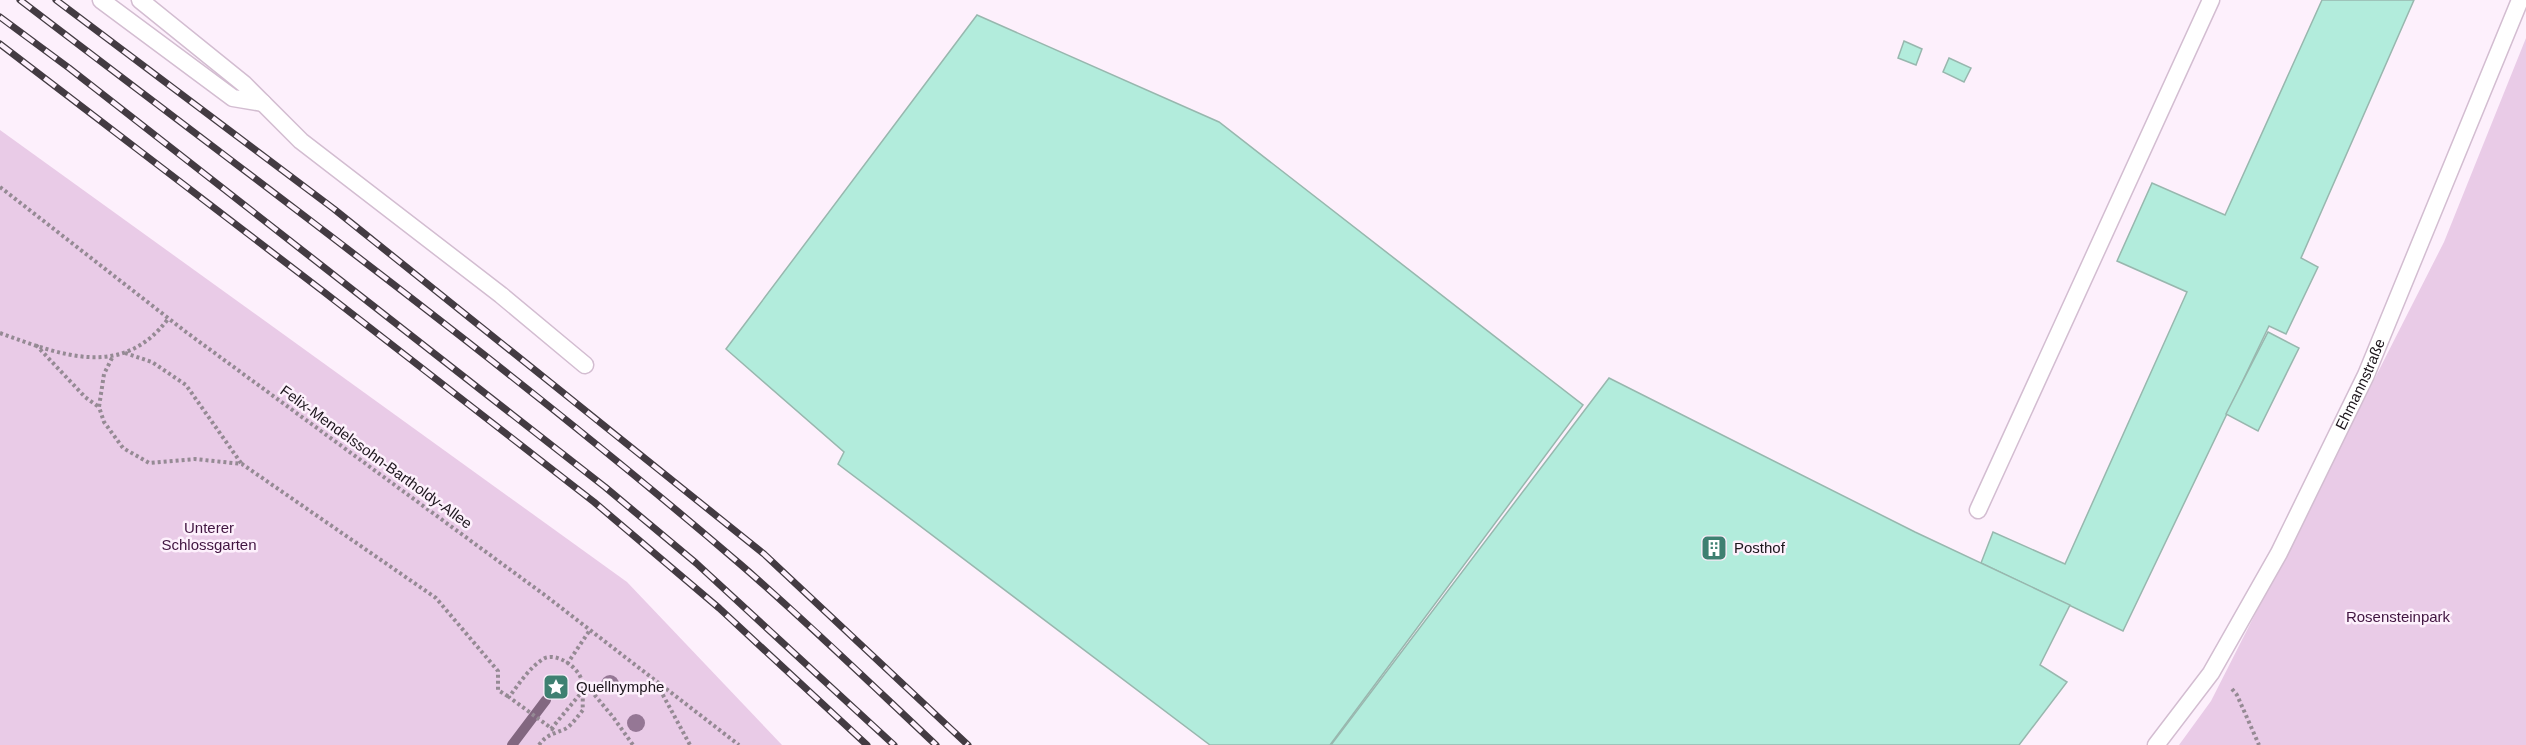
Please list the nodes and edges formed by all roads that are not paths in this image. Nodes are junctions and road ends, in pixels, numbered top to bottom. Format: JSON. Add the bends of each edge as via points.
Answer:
{"nodes":[{"id":1,"x":101,"y":0,"type":"edge"},
{"id":2,"x":140,"y":0,"type":"edge"},
{"id":3,"x":2211,"y":0,"type":"edge"},
{"id":4,"x":2520,"y":0,"type":"edge"},
{"id":5,"x":263,"y":103,"type":"junction"},
{"id":6,"x":585,"y":365,"type":"dead end"},
{"id":7,"x":1978,"y":510,"type":"dead end"},
{"id":8,"x":2156,"y":745,"type":"edge"}],
"edges":[{"from":1,"to":5,"type":"lane","via":[[233,98]]},
{"from":2,"to":5,"type":"lane"},
{"from":3,"to":7,"type":"lane"},
{"from":4,"to":8,"type":"lane","name":"Ehmannstraße","via":[[2366,375],[2279,553],[2211,673]]},
{"from":5,"to":6,"type":"lane","via":[[301,141]]}]}
